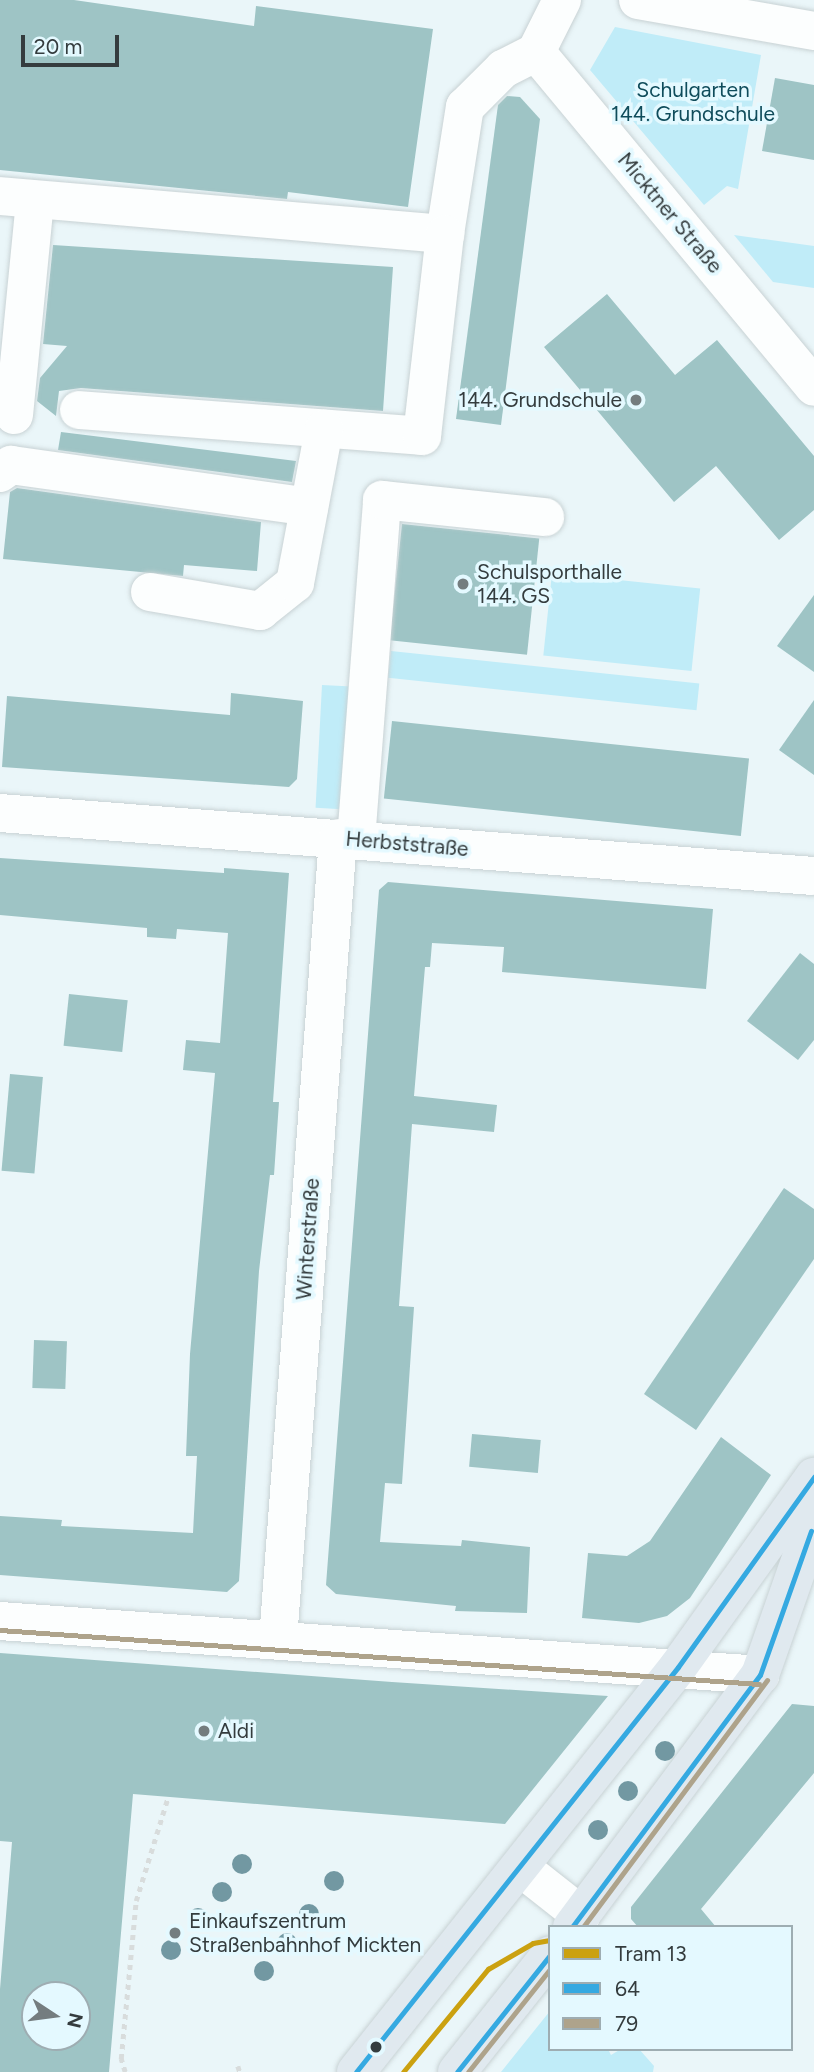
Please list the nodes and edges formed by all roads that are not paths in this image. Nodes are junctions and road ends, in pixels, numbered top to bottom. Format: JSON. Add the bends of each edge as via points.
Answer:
{"nodes":[{"id":1,"x":562,"y":0,"type":"edge"},
{"id":2,"x":638,"y":0,"type":"edge"},
{"id":3,"x":814,"y":31,"type":"edge"},
{"id":4,"x":536,"y":52,"type":"junction"},
{"id":5,"x":18,"y":198,"type":"edge"},
{"id":6,"x":445,"y":234,"type":"junction"},
{"id":7,"x":814,"y":387,"type":"edge"},
{"id":8,"x":79,"y":410,"type":"dead end"},
{"id":9,"x":14,"y":415,"type":"dead end"},
{"id":10,"x":324,"y":429,"type":"junction"},
{"id":11,"x":0,"y":473,"type":"edge"},
{"id":12,"x":309,"y":507,"type":"junction"},
{"id":13,"x":545,"y":517,"type":"dead end"},
{"id":14,"x":150,"y":592,"type":"dead end"},
{"id":15,"x":0,"y":813,"type":"edge"},
{"id":16,"x":347,"y":839,"type":"junction"},
{"id":17,"x":814,"y":876,"type":"edge"},
{"id":18,"x":814,"y":1476,"type":"edge"},
{"id":19,"x":814,"y":1521,"type":"edge"},
{"id":20,"x":0,"y":1621,"type":"edge"},
{"id":21,"x":278,"y":1640,"type":"junction"},
{"id":22,"x":678,"y":1668,"type":"junction"},
{"id":23,"x":760,"y":1675,"type":"junction"},
{"id":24,"x":520,"y":1867,"type":"junction"},
{"id":25,"x":577,"y":1921,"type":"edge"},
{"id":26,"x":548,"y":1958,"type":"edge"},
{"id":27,"x":356,"y":2072,"type":"edge"},
{"id":28,"x":457,"y":2072,"type":"edge"}],
"edges":[{"from":1,"to":4,"type":"street"},
{"from":2,"to":3,"type":"street"},
{"from":4,"to":6,"type":"street","via":[[503,69],[465,107]]},
{"from":4,"to":7,"type":"street","name":"Micktner Straße"},
{"from":5,"to":6,"type":"street"},
{"from":5,"to":9,"type":"street"},
{"from":6,"to":10,"type":"street","via":[[422,436]]},
{"from":8,"to":10,"type":"street"},
{"from":10,"to":12,"type":"street"},
{"from":11,"to":12,"type":"street","via":[[11,465]]},
{"from":12,"to":14,"type":"street","via":[[295,583],[260,611]]},
{"from":13,"to":16,"type":"street","name":"Winterstraße","via":[[382,500]]},
{"from":15,"to":16,"type":"street","name":"Herbststraße"},
{"from":16,"to":17,"type":"street","name":"Herbststraße"},
{"from":16,"to":21,"type":"street","name":"Winterstraße"},
{"from":18,"to":22,"type":"main road"},
{"from":19,"to":23,"type":"main road"},
{"from":20,"to":21,"type":"street"},
{"from":21,"to":22,"type":"street"},
{"from":22,"to":23,"type":"street"},
{"from":22,"to":24,"type":"main road"},
{"from":23,"to":25,"type":"main road"},
{"from":24,"to":25,"type":"street"},
{"from":24,"to":27,"type":"main road"},
{"from":26,"to":28,"type":"main road"}]}
